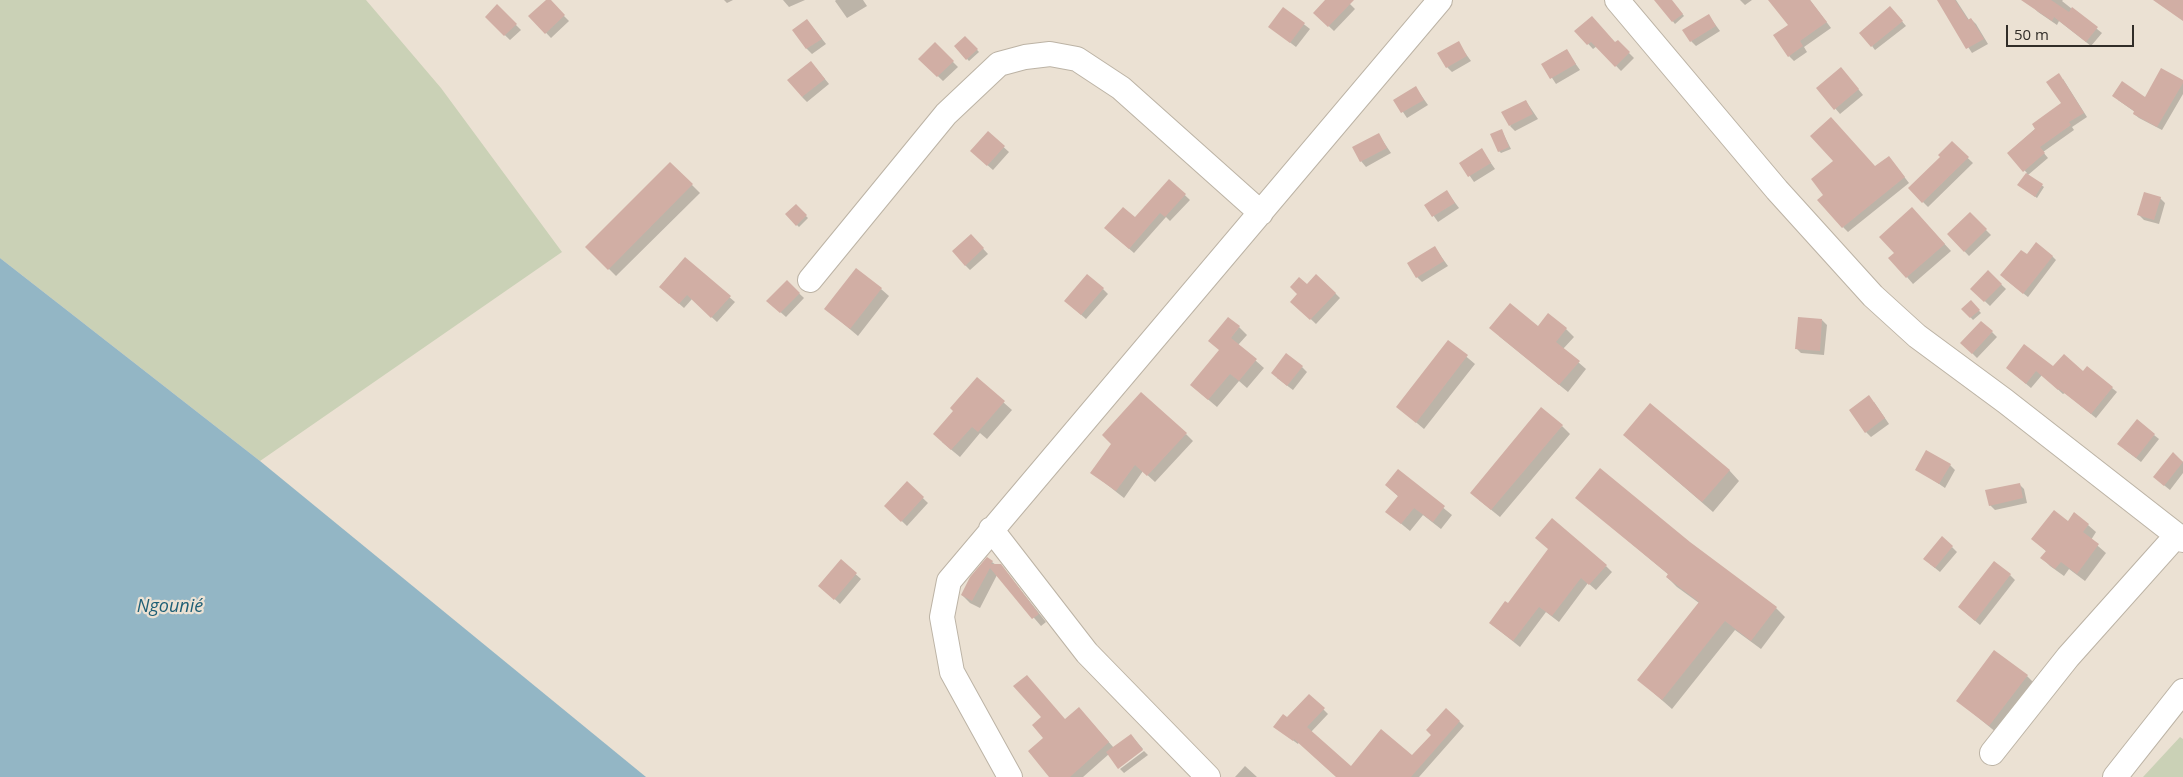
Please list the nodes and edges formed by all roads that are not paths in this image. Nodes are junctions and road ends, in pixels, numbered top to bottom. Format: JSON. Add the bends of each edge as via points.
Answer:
{"nodes":[{"id":1,"x":1440,"y":0,"type":"edge"},
{"id":2,"x":1617,"y":0,"type":"edge"},
{"id":3,"x":1261,"y":213,"type":"junction"},
{"id":4,"x":810,"y":280,"type":"dead end"},
{"id":5,"x":991,"y":529,"type":"junction"},
{"id":6,"x":2180,"y":537,"type":"edge"},
{"id":7,"x":2183,"y":691,"type":"edge"},
{"id":8,"x":1992,"y":753,"type":"dead end"},
{"id":9,"x":1010,"y":777,"type":"edge"},
{"id":10,"x":1208,"y":777,"type":"edge"},
{"id":11,"x":2115,"y":777,"type":"edge"}],
"edges":[{"from":1,"to":3,"type":"street"},
{"from":2,"to":6,"type":"street","via":[[1777,190],[1874,296],[1917,336]]},
{"from":3,"to":4,"type":"street","via":[[1121,88],[1077,59],[1050,54],[1025,57],[999,64],[946,114]]},
{"from":3,"to":5,"type":"street"},
{"from":5,"to":9,"type":"street","via":[[949,581],[942,617],[952,672]]},
{"from":5,"to":10,"type":"street","via":[[1087,653]]},
{"from":6,"to":8,"type":"street","via":[[2068,657]]},
{"from":7,"to":11,"type":"street"}]}
